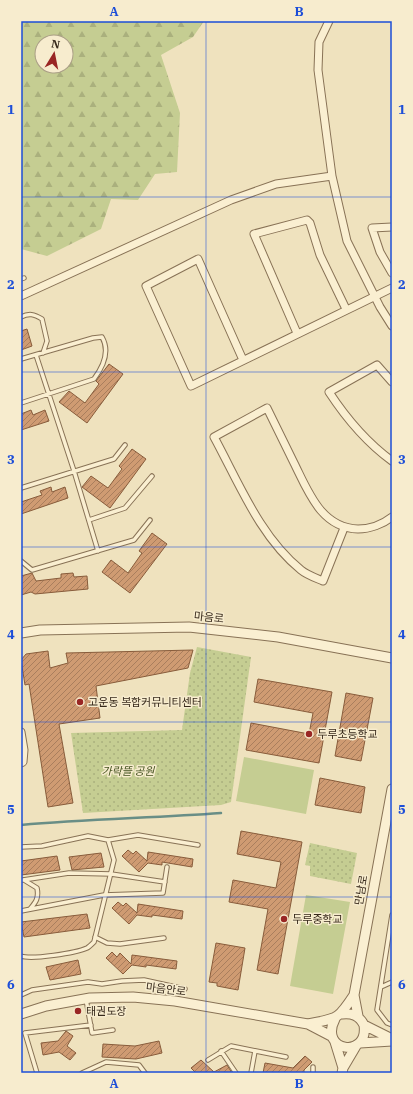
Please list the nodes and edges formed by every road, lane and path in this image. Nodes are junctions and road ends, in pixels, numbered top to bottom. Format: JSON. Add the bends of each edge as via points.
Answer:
{"nodes":[{"id":1,"x":329,"y":21,"type":"edge"},
{"id":2,"x":332,"y":176,"type":"junction"},
{"id":3,"x":392,"y":226,"type":"edge"},
{"id":4,"x":392,"y":273,"type":"edge"},
{"id":5,"x":392,"y":288,"type":"edge"},
{"id":6,"x":374,"y":295,"type":"junction"},
{"id":7,"x":21,"y":296,"type":"edge"},
{"id":8,"x":346,"y":309,"type":"junction"},
{"id":9,"x":21,"y":317,"type":"edge"},
{"id":10,"x":392,"y":326,"type":"edge"},
{"id":11,"x":297,"y":334,"type":"junction"},
{"id":12,"x":43,"y":353,"type":"junction"},
{"id":13,"x":36,"y":355,"type":"junction"},
{"id":14,"x":21,"y":359,"type":"edge"},
{"id":15,"x":243,"y":360,"type":"junction"},
{"id":16,"x":392,"y":382,"type":"edge"},
{"id":17,"x":48,"y":394,"type":"junction"},
{"id":18,"x":21,"y":403,"type":"edge"},
{"id":19,"x":125,"y":445,"type":"dead end"},
{"id":20,"x":392,"y":460,"type":"edge"},
{"id":21,"x":74,"y":471,"type":"junction"},
{"id":22,"x":152,"y":476,"type":"dead end"},
{"id":23,"x":21,"y":488,"type":"edge"},
{"id":24,"x":392,"y":517,"type":"edge"},
{"id":25,"x":88,"y":520,"type":"junction"},
{"id":26,"x":150,"y":520,"type":"dead end"},
{"id":27,"x":344,"y":528,"type":"junction"},
{"id":28,"x":98,"y":551,"type":"junction"},
{"id":29,"x":21,"y":561,"type":"edge"},
{"id":30,"x":21,"y":633,"type":"edge"},
{"id":31,"x":392,"y":658,"type":"edge"},
{"id":32,"x":21,"y":732,"type":"edge"},
{"id":33,"x":21,"y":763,"type":"edge"},
{"id":34,"x":392,"y":789,"type":"edge"},
{"id":35,"x":108,"y":840,"type":"junction"},
{"id":36,"x":198,"y":845,"type":"dead end"},
{"id":37,"x":21,"y":847,"type":"edge"},
{"id":38,"x":167,"y":867,"type":"dead end"},
{"id":39,"x":111,"y":874,"type":"junction"},
{"id":40,"x":22,"y":880,"type":"edge"},
{"id":41,"x":165,"y":882,"type":"junction"},
{"id":42,"x":104,"y":895,"type":"junction"},
{"id":43,"x":30,"y":909,"type":"junction"},
{"id":44,"x":21,"y":911,"type":"edge"},
{"id":45,"x":392,"y":915,"type":"edge"},
{"id":46,"x":95,"y":937,"type":"junction"},
{"id":47,"x":164,"y":938,"type":"dead end"},
{"id":48,"x":388,"y":939,"type":"junction"},
{"id":49,"x":392,"y":942,"type":"edge"},
{"id":50,"x":21,"y":956,"type":"edge"},
{"id":51,"x":392,"y":982,"type":"edge"},
{"id":52,"x":380,"y":987,"type":"junction"},
{"id":53,"x":184,"y":989,"type":"dead end"},
{"id":54,"x":21,"y":995,"type":"edge"},
{"id":55,"x":354,"y":995,"type":"junction"},
{"id":56,"x":86,"y":998,"type":"junction"},
{"id":57,"x":21,"y":1014,"type":"edge"},
{"id":58,"x":338,"y":1016,"type":"junction"},
{"id":59,"x":358,"y":1016,"type":"junction"},
{"id":60,"x":308,"y":1024,"type":"junction"},
{"id":61,"x":90,"y":1025,"type":"junction"},
{"id":62,"x":364,"y":1025,"type":"junction"},
{"id":63,"x":392,"y":1025,"type":"edge"},
{"id":64,"x":113,"y":1030,"type":"dead end"},
{"id":65,"x":333,"y":1039,"type":"junction"},
{"id":66,"x":392,"y":1040,"type":"edge"},
{"id":67,"x":358,"y":1044,"type":"junction"},
{"id":68,"x":220,"y":1051,"type":"junction"},
{"id":69,"x":255,"y":1051,"type":"junction"},
{"id":70,"x":286,"y":1057,"type":"dead end"},
{"id":71,"x":208,"y":1060,"type":"dead end"},
{"id":72,"x":313,"y":1067,"type":"dead end"},
{"id":73,"x":342,"y":1070,"type":"edge"},
{"id":74,"x":37,"y":1073,"type":"edge"},
{"id":75,"x":83,"y":1073,"type":"edge"},
{"id":76,"x":145,"y":1073,"type":"edge"},
{"id":77,"x":236,"y":1073,"type":"edge"},
{"id":78,"x":251,"y":1073,"type":"edge"},
{"id":79,"x":312,"y":1073,"type":"edge"}],
"edges":[{"from":1,"to":2,"type":"street","via":[[319,42],[318,70]]},
{"from":2,"to":6,"type":"street","via":[[347,241]]},
{"from":2,"to":7,"type":"street","via":[[276,184],[230,200]]},
{"from":3,"to":4,"type":"street","via":[[372,228],[380,252]]},
{"from":5,"to":6,"type":"street"},
{"from":6,"to":8,"type":"street"},
{"from":6,"to":10,"type":"street"},
{"from":8,"to":11,"type":"street"},
{"from":8,"to":11,"type":"street","via":[[320,255],[307,220],[254,234]]},
{"from":9,"to":12,"type":"lane","via":[[28,314],[42,319],[47,340]]},
{"from":11,"to":15,"type":"street"},
{"from":12,"to":13,"type":"lane"},
{"from":12,"to":17,"type":"lane","via":[[102,337],[106,351],[100,372],[94,379]]},
{"from":13,"to":14,"type":"lane"},
{"from":13,"to":17,"type":"lane"},
{"from":15,"to":15,"type":"street","via":[[191,386],[146,286],[198,259]]},
{"from":16,"to":20,"type":"street","via":[[377,364],[329,392],[345,416],[378,450]]},
{"from":17,"to":18,"type":"lane"},
{"from":17,"to":21,"type":"lane"},
{"from":19,"to":21,"type":"lane","via":[[114,459]]},
{"from":21,"to":23,"type":"lane"},
{"from":21,"to":25,"type":"lane"},
{"from":22,"to":25,"type":"lane","via":[[125,508]]},
{"from":24,"to":27,"type":"street","via":[[368,529]]},
{"from":25,"to":28,"type":"lane"},
{"from":26,"to":28,"type":"lane","via":[[134,540]]},
{"from":27,"to":27,"type":"street","via":[[323,581],[302,571],[279,548],[264,528],[214,437],[267,408],[312,498],[320,510]]},
{"from":28,"to":29,"type":"lane","via":[[32,570]]},
{"from":30,"to":31,"type":"street","name":"마음로","via":[[40,630],[189,627],[278,637]]},
{"from":32,"to":33,"type":"street","via":[[24,750]]},
{"from":34,"to":55,"type":"street","name":"만남로"},
{"from":35,"to":36,"type":"lane","via":[[138,835]]},
{"from":35,"to":37,"type":"lane","via":[[88,836],[42,846]]},
{"from":35,"to":39,"type":"lane","via":[[114,860]]},
{"from":38,"to":41,"type":"lane"},
{"from":39,"to":40,"type":"lane","via":[[69,873]]},
{"from":39,"to":41,"type":"lane"},
{"from":39,"to":42,"type":"lane"},
{"from":40,"to":43,"type":"lane","via":[[37,888],[38,899]]},
{"from":41,"to":42,"type":"lane","via":[[163,893]]},
{"from":42,"to":43,"type":"lane"},
{"from":42,"to":46,"type":"lane"},
{"from":43,"to":44,"type":"lane"},
{"from":45,"to":48,"type":"lane"},
{"from":46,"to":47,"type":"lane","via":[[107,943],[120,944]]},
{"from":46,"to":50,"type":"lane","via":[[94,942],[87,948],[42,957]]},
{"from":48,"to":49,"type":"lane"},
{"from":48,"to":52,"type":"lane"},
{"from":51,"to":52,"type":"lane"},
{"from":52,"to":63,"type":"lane","via":[[377,1010],[386,1023]]},
{"from":53,"to":54,"type":"lane","via":[[144,980],[102,984],[88,982],[32,990]]},
{"from":55,"to":58,"type":"street"},
{"from":55,"to":59,"type":"street"},
{"from":56,"to":57,"type":"street","name":"마음안로"},
{"from":56,"to":60,"type":"street","name":"마음안로","via":[[133,997],[175,1001]]},
{"from":56,"to":61,"type":"lane"},
{"from":58,"to":59,"type":"street","via":[[350,1013]]},
{"from":58,"to":60,"type":"street"},
{"from":58,"to":65,"type":"street","via":[[331,1027]]},
{"from":59,"to":62,"type":"street"},
{"from":60,"to":65,"type":"street"},
{"from":61,"to":64,"type":"lane","via":[[92,1033]]},
{"from":61,"to":74,"type":"lane","via":[[25,1033]]},
{"from":62,"to":66,"type":"street"},
{"from":62,"to":67,"type":"street","via":[[365,1031]]},
{"from":65,"to":67,"type":"street","via":[[348,1048]]},
{"from":65,"to":73,"type":"street"},
{"from":66,"to":67,"type":"street"},
{"from":67,"to":73,"type":"street"},
{"from":68,"to":69,"type":"lane","via":[[231,1046]]},
{"from":68,"to":71,"type":"lane"},
{"from":68,"to":77,"type":"lane"},
{"from":69,"to":70,"type":"lane"},
{"from":69,"to":78,"type":"lane"},
{"from":72,"to":79,"type":"lane"},
{"from":75,"to":76,"type":"lane","via":[[106,1062],[139,1065]]}]}
